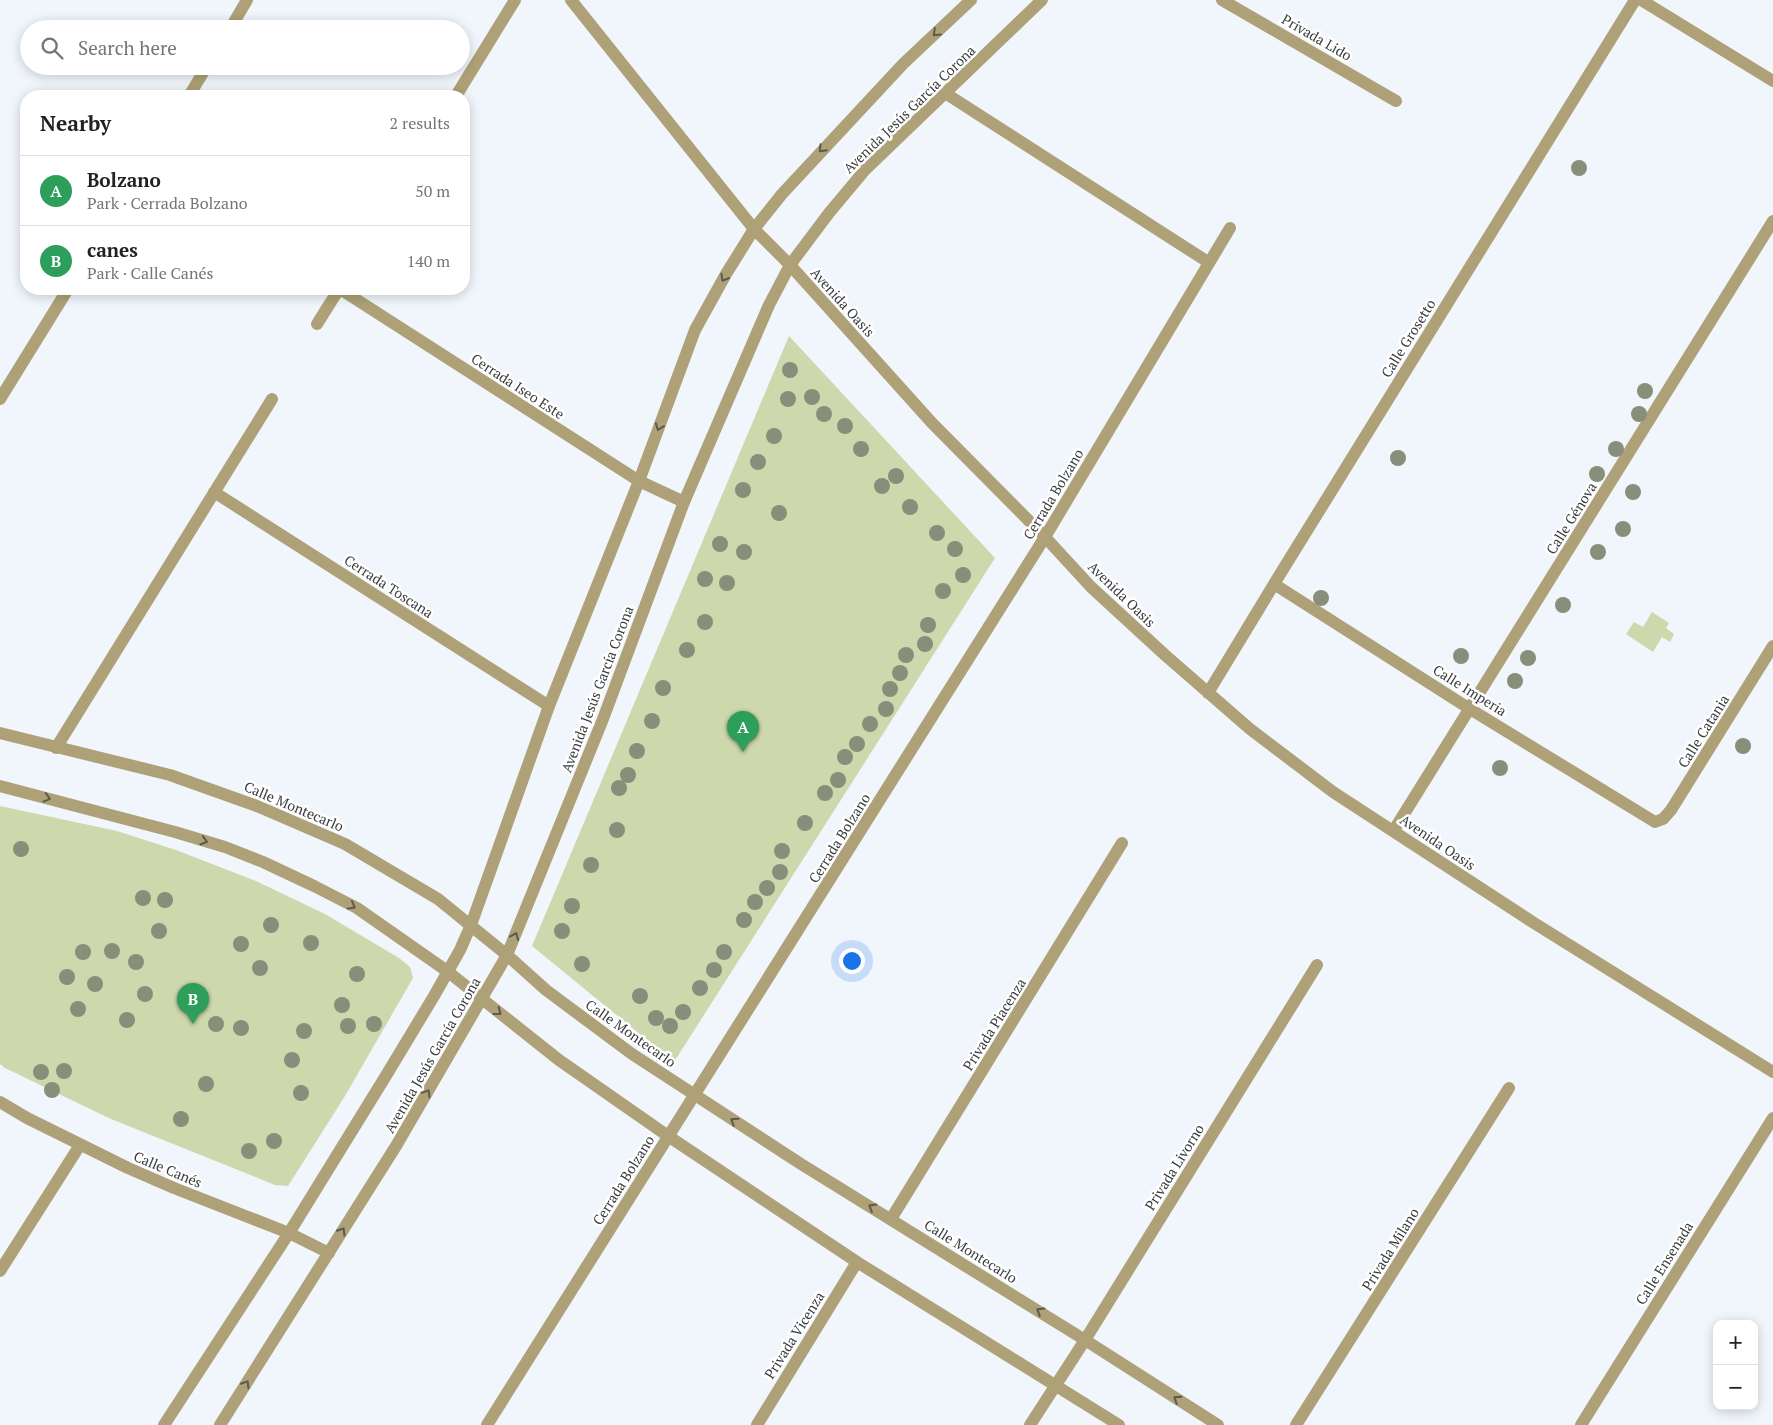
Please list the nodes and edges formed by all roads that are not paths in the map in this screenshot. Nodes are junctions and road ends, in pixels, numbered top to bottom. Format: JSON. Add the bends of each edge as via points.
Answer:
{"nodes":[{"id":1,"x":247,"y":0,"type":"edge"},
{"id":2,"x":515,"y":0,"type":"edge"},
{"id":3,"x":571,"y":0,"type":"edge"},
{"id":4,"x":971,"y":0,"type":"edge"},
{"id":5,"x":1042,"y":0,"type":"edge"},
{"id":6,"x":1222,"y":0,"type":"edge"},
{"id":7,"x":1635,"y":0,"type":"edge"},
{"id":8,"x":1641,"y":0,"type":"edge"},
{"id":9,"x":235,"y":20,"type":"edge"},
{"id":10,"x":470,"y":73,"type":"edge"},
{"id":11,"x":202,"y":75,"type":"edge"},
{"id":12,"x":469,"y":75,"type":"edge"},
{"id":13,"x":1773,"y":82,"type":"edge"},
{"id":14,"x":193,"y":90,"type":"edge"},
{"id":15,"x":460,"y":90,"type":"edge"},
{"id":16,"x":945,"y":93,"type":"junction"},
{"id":17,"x":1396,"y":101,"type":"dead end"},
{"id":18,"x":1773,"y":221,"type":"edge"},
{"id":19,"x":1230,"y":228,"type":"dead end"},
{"id":20,"x":754,"y":229,"type":"junction"},
{"id":21,"x":1208,"y":262,"type":"junction"},
{"id":22,"x":790,"y":265,"type":"junction"},
{"id":23,"x":64,"y":295,"type":"edge"},
{"id":24,"x":336,"y":295,"type":"edge"},
{"id":25,"x":349,"y":295,"type":"edge"},
{"id":26,"x":316,"y":324,"type":"dead end"},
{"id":27,"x":0,"y":399,"type":"edge"},
{"id":28,"x":272,"y":399,"type":"dead end"},
{"id":29,"x":639,"y":482,"type":"junction"},
{"id":30,"x":214,"y":492,"type":"junction"},
{"id":31,"x":684,"y":502,"type":"junction"},
{"id":32,"x":1045,"y":537,"type":"junction"},
{"id":33,"x":1274,"y":584,"type":"junction"},
{"id":34,"x":1773,"y":646,"type":"edge"},
{"id":35,"x":1208,"y":693,"type":"junction"},
{"id":36,"x":549,"y":706,"type":"junction"},
{"id":37,"x":1470,"y":709,"type":"junction"},
{"id":38,"x":0,"y":733,"type":"edge"},
{"id":39,"x":56,"y":748,"type":"junction"},
{"id":40,"x":0,"y":786,"type":"edge"},
{"id":41,"x":1652,"y":821,"type":"joint"},
{"id":42,"x":1394,"y":830,"type":"junction"},
{"id":43,"x":1122,"y":843,"type":"dead end"},
{"id":44,"x":471,"y":925,"type":"junction"},
{"id":45,"x":507,"y":955,"type":"junction"},
{"id":46,"x":1317,"y":965,"type":"dead end"},
{"id":47,"x":448,"y":971,"type":"junction"},
{"id":48,"x":482,"y":1000,"type":"junction"},
{"id":49,"x":1773,"y":1072,"type":"edge"},
{"id":50,"x":1509,"y":1088,"type":"dead end"},
{"id":51,"x":695,"y":1096,"type":"junction"},
{"id":52,"x":0,"y":1102,"type":"edge"},
{"id":53,"x":1773,"y":1118,"type":"edge"},
{"id":54,"x":668,"y":1136,"type":"junction"},
{"id":55,"x":80,"y":1145,"type":"junction"},
{"id":56,"x":891,"y":1220,"type":"junction"},
{"id":57,"x":289,"y":1233,"type":"junction"},
{"id":58,"x":328,"y":1253,"type":"junction"},
{"id":59,"x":858,"y":1262,"type":"junction"},
{"id":60,"x":0,"y":1271,"type":"edge"},
{"id":61,"x":1086,"y":1340,"type":"junction"},
{"id":62,"x":1055,"y":1384,"type":"junction"},
{"id":63,"x":164,"y":1425,"type":"edge"},
{"id":64,"x":220,"y":1425,"type":"edge"},
{"id":65,"x":487,"y":1425,"type":"edge"},
{"id":66,"x":757,"y":1425,"type":"edge"},
{"id":67,"x":1030,"y":1425,"type":"edge"},
{"id":68,"x":1119,"y":1425,"type":"edge"},
{"id":69,"x":1218,"y":1425,"type":"edge"},
{"id":70,"x":1296,"y":1425,"type":"edge"},
{"id":71,"x":1581,"y":1425,"type":"edge"}],
"edges":[{"from":1,"to":9,"type":"street"},
{"from":2,"to":10,"type":"street"},
{"from":3,"to":20,"type":"street","name":"Avenida Oasis"},
{"from":4,"to":20,"type":"street","name":"Avenida Jesús García Corona","one_way":true,"via":[[903,64]]},
{"from":5,"to":16,"type":"street","name":"Avenida Jesús García Corona"},
{"from":6,"to":17,"type":"street","name":"Privada Lido"},
{"from":7,"to":33,"type":"street","name":"Calle Grosetto"},
{"from":8,"to":13,"type":"street"},
{"from":11,"to":14,"type":"street"},
{"from":12,"to":15,"type":"street"},
{"from":16,"to":21,"type":"street"},
{"from":16,"to":22,"type":"street","name":"Avenida Jesús García Corona","via":[[865,170]]},
{"from":18,"to":37,"type":"street","name":"Calle Génova"},
{"from":19,"to":21,"type":"street","name":"Cerrada Bolzano"},
{"from":20,"to":22,"type":"street","name":"Avenida Oasis"},
{"from":20,"to":29,"type":"street","name":"Avenida Jesús García Corona","one_way":true,"via":[[695,330]]},
{"from":21,"to":32,"type":"street","name":"Cerrada Bolzano"},
{"from":22,"to":31,"type":"street","name":"Avenida Jesús García Corona","via":[[769,305]]},
{"from":22,"to":32,"type":"street","name":"Avenida Oasis","via":[[932,423]]},
{"from":23,"to":27,"type":"street"},
{"from":24,"to":26,"type":"street","name":"Cerrada Iseo Este"},
{"from":25,"to":29,"type":"street","name":"Cerrada Iseo Este"},
{"from":28,"to":30,"type":"street"},
{"from":29,"to":31,"type":"street","name":"Cerrada Iseo Este"},
{"from":29,"to":36,"type":"street","name":"Avenida Jesús García Corona"},
{"from":30,"to":36,"type":"street","name":"Cerrada Toscana"},
{"from":30,"to":39,"type":"street"},
{"from":45,"to":31,"type":"street","name":"Avenida Jesús García Corona","one_way":true,"via":[[600,728]]},
{"from":32,"to":35,"type":"street","name":"Avenida Oasis","via":[[1091,587]]},
{"from":32,"to":51,"type":"street","name":"Cerrada Bolzano"},
{"from":33,"to":35,"type":"street","name":"Calle Grosetto"},
{"from":33,"to":37,"type":"street","name":"Calle Imperia"},
{"from":34,"to":41,"type":"street","name":"Calle Catania","via":[[1671,810],[1660,821]]},
{"from":35,"to":42,"type":"street","name":"Avenida Oasis","via":[[1288,759]]},
{"from":36,"to":44,"type":"street","name":"Avenida Jesús García Corona"},
{"from":37,"to":41,"type":"street","name":"Calle Imperia"},
{"from":37,"to":42,"type":"street","name":"Calle Génova"},
{"from":38,"to":39,"type":"street","name":"Calle Montecarlo"},
{"from":39,"to":44,"type":"street","name":"Calle Montecarlo","via":[[170,774],[306,826],[345,844],[429,894]]},
{"from":40,"to":47,"type":"street","one_way":true,"via":[[175,832],[263,862],[357,908]]},
{"from":42,"to":49,"type":"street","name":"Avenida Oasis","via":[[1534,923]]},
{"from":43,"to":56,"type":"street","name":"Privada Piacenza"},
{"from":44,"to":45,"type":"street","name":"Calle Montecarlo"},
{"from":44,"to":47,"type":"street","name":"Avenida Jesús García Corona"},
{"from":45,"to":48,"type":"street","name":"Avenida Jesús García Corona"},
{"from":45,"to":51,"type":"street","name":"Calle Montecarlo","via":[[546,990]]},
{"from":46,"to":61,"type":"street","name":"Privada Livorno"},
{"from":47,"to":48,"type":"street"},
{"from":47,"to":57,"type":"street","name":"Avenida Jesús García Corona"},
{"from":48,"to":54,"type":"street","one_way":true,"via":[[559,1060]]},
{"from":58,"to":48,"type":"street","name":"Avenida Jesús García Corona","one_way":true},
{"from":50,"to":70,"type":"street","name":"Privada Milano"},
{"from":51,"to":54,"type":"street","name":"Cerrada Bolzano"},
{"from":56,"to":51,"type":"street","name":"Calle Montecarlo","one_way":true},
{"from":52,"to":55,"type":"street","name":"Calle Canés"},
{"from":53,"to":71,"type":"street","name":"Calle Ensenada"},
{"from":54,"to":59,"type":"street"},
{"from":54,"to":65,"type":"street","name":"Cerrada Bolzano"},
{"from":55,"to":57,"type":"street","name":"Calle Canés","via":[[174,1188]]},
{"from":55,"to":60,"type":"street"},
{"from":61,"to":56,"type":"street","name":"Calle Montecarlo","one_way":true},
{"from":57,"to":58,"type":"street","name":"Calle Canés"},
{"from":57,"to":63,"type":"street","name":"Avenida Jesús García Corona"},
{"from":64,"to":58,"type":"street","name":"Avenida Jesús García Corona","one_way":true},
{"from":59,"to":62,"type":"street"},
{"from":59,"to":66,"type":"street","name":"Privada Vicenza"},
{"from":61,"to":62,"type":"street","name":"Privada Livorno"},
{"from":69,"to":61,"type":"street","name":"Calle Montecarlo","one_way":true},
{"from":62,"to":67,"type":"street","name":"Privada Livorno"},
{"from":62,"to":68,"type":"street"}]}
